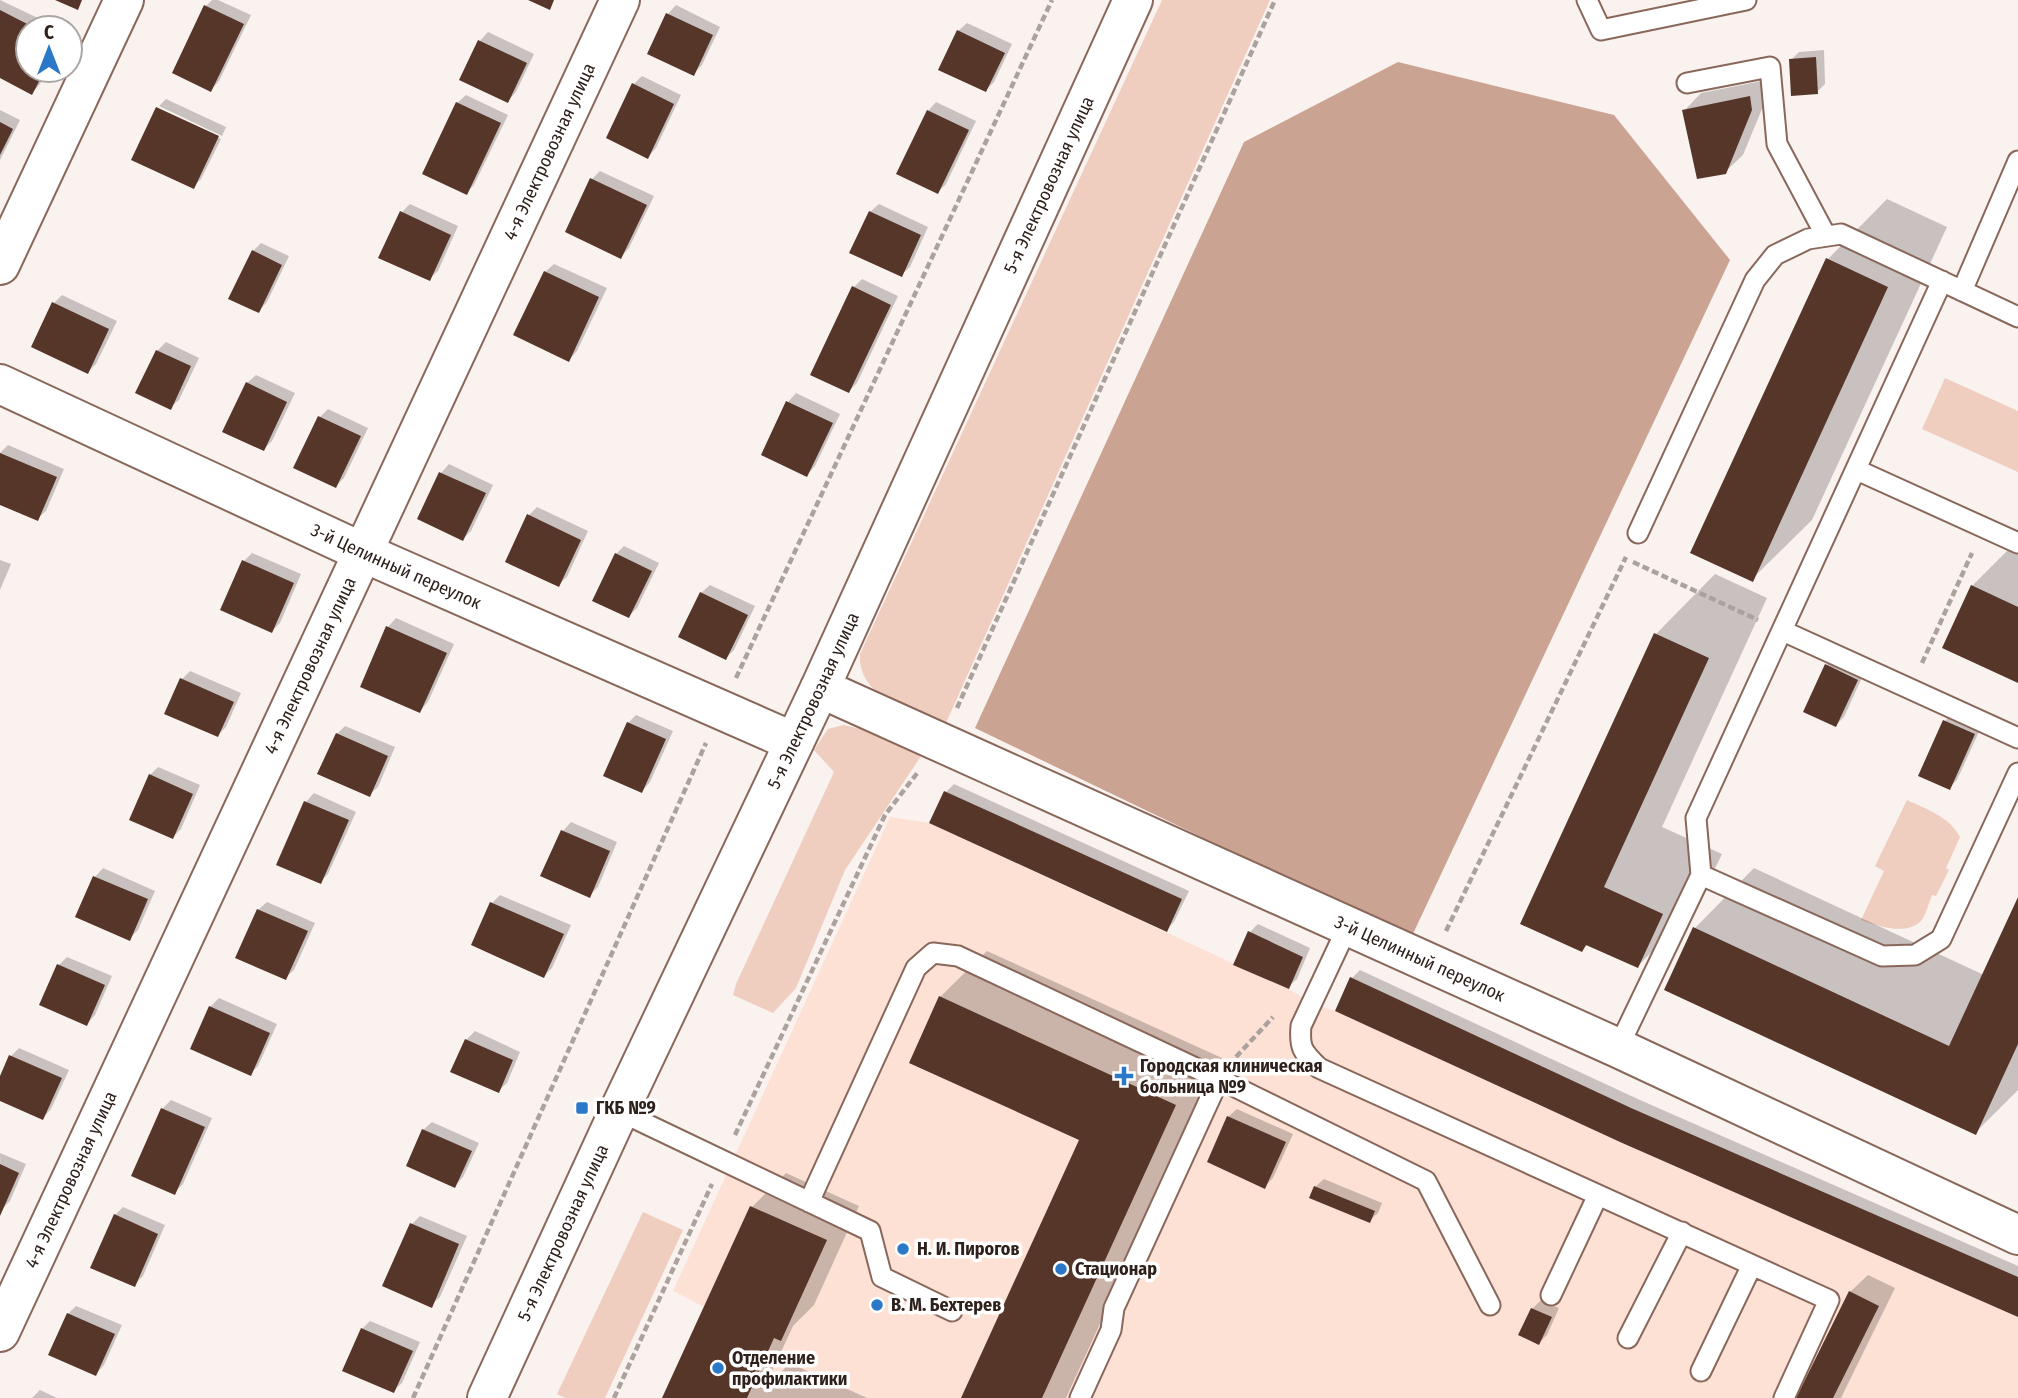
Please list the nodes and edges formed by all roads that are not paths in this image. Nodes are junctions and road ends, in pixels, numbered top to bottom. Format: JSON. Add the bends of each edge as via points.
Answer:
{"nodes":[{"id":1,"x":124,"y":0,"type":"edge"},
{"id":2,"x":620,"y":0,"type":"edge"},
{"id":3,"x":1133,"y":0,"type":"edge"},
{"id":4,"x":1587,"y":0,"type":"edge"},
{"id":5,"x":1746,"y":0,"type":"edge"},
{"id":6,"x":1687,"y":83,"type":"dead end"},
{"id":7,"x":2018,"y":161,"type":"edge"},
{"id":8,"x":1826,"y":236,"type":"junction"},
{"id":9,"x":0,"y":264,"type":"edge"},
{"id":10,"x":1942,"y":281,"type":"junction"},
{"id":11,"x":1962,"y":291,"type":"junction"},
{"id":12,"x":2018,"y":317,"type":"edge"},
{"id":13,"x":0,"y":384,"type":"edge"},
{"id":14,"x":1857,"y":471,"type":"junction"},
{"id":15,"x":1638,"y":533,"type":"road end"},
{"id":16,"x":2018,"y":543,"type":"edge"},
{"id":17,"x":362,"y":552,"type":"junction"},
{"id":18,"x":1783,"y":631,"type":"junction"},
{"id":19,"x":820,"y":688,"type":"junction"},
{"id":20,"x":2018,"y":738,"type":"edge"},
{"id":21,"x":794,"y":742,"type":"junction"},
{"id":22,"x":2018,"y":773,"type":"edge"},
{"id":23,"x":1701,"y":875,"type":"junction"},
{"id":24,"x":1348,"y":926,"type":"junction"},
{"id":25,"x":1618,"y":1048,"type":"junction"},
{"id":26,"x":1219,"y":1079,"type":"junction"},
{"id":27,"x":619,"y":1111,"type":"junction"},
{"id":28,"x":1598,"y":1195,"type":"junction"},
{"id":29,"x":809,"y":1202,"type":"junction"},
{"id":30,"x":1682,"y":1232,"type":"junction"},
{"id":31,"x":2018,"y":1235,"type":"edge"},
{"id":32,"x":1752,"y":1265,"type":"junction"},
{"id":33,"x":1551,"y":1295,"type":"dead end"},
{"id":34,"x":1490,"y":1304,"type":"dead end"},
{"id":35,"x":952,"y":1311,"type":"dead end"},
{"id":36,"x":0,"y":1332,"type":"edge"},
{"id":37,"x":1628,"y":1338,"type":"dead end"},
{"id":38,"x":1701,"y":1371,"type":"dead end"},
{"id":39,"x":487,"y":1398,"type":"edge"},
{"id":40,"x":1080,"y":1398,"type":"edge"},
{"id":41,"x":1784,"y":1398,"type":"edge"}],
"edges":[{"from":1,"to":9,"type":"street"},
{"from":2,"to":17,"type":"street","name":"4-я Электровозная улица"},
{"from":3,"to":19,"type":"street","name":"5-я Электровозная улица"},
{"from":4,"to":5,"type":"lane","via":[[1601,30]]},
{"from":6,"to":8,"type":"lane","via":[[1770,67],[1776,144]]},
{"from":7,"to":11,"type":"lane"},
{"from":8,"to":10,"type":"lane","via":[[1841,234]]},
{"from":8,"to":15,"type":"lane","via":[[1775,255],[1755,280]]},
{"from":10,"to":11,"type":"lane"},
{"from":10,"to":14,"type":"lane"},
{"from":11,"to":12,"type":"lane"},
{"from":13,"to":17,"type":"street","name":"3-й Целинный переулок"},
{"from":14,"to":16,"type":"lane"},
{"from":14,"to":18,"type":"lane"},
{"from":17,"to":21,"type":"street","name":"3-й Целинный переулок"},
{"from":17,"to":36,"type":"street","name":"4-я Электровозная улица"},
{"from":18,"to":20,"type":"lane"},
{"from":18,"to":23,"type":"lane","via":[[1696,818]]},
{"from":19,"to":21,"type":"street","name":"5-я Электровозная улица"},
{"from":19,"to":24,"type":"street","name":"3-й Целинный переулок"},
{"from":21,"to":27,"type":"street","name":"5-я Электровозная улица"},
{"from":22,"to":23,"type":"lane","via":[[1941,939],[1915,955],[1882,956]]},
{"from":23,"to":25,"type":"lane"},
{"from":24,"to":25,"type":"street","name":"3-й Целинный переулок"},
{"from":24,"to":28,"type":"lane","via":[[1301,1026],[1304,1053],[1319,1068]]},
{"from":25,"to":31,"type":"street","name":"3-й Целинный переулок"},
{"from":26,"to":29,"type":"lane","via":[[958,956],[933,953],[916,968]]},
{"from":26,"to":34,"type":"lane","via":[[1426,1181]]},
{"from":26,"to":40,"type":"lane","via":[[1114,1308],[1111,1330]]},
{"from":27,"to":29,"type":"lane"},
{"from":27,"to":39,"type":"street","name":"5-я Электровозная улица"},
{"from":28,"to":30,"type":"lane"},
{"from":28,"to":33,"type":"lane"},
{"from":29,"to":35,"type":"lane","via":[[870,1231],[882,1277]]},
{"from":30,"to":32,"type":"lane"},
{"from":30,"to":37,"type":"lane"},
{"from":32,"to":38,"type":"lane"},
{"from":32,"to":41,"type":"lane","via":[[1829,1300]]}]}
